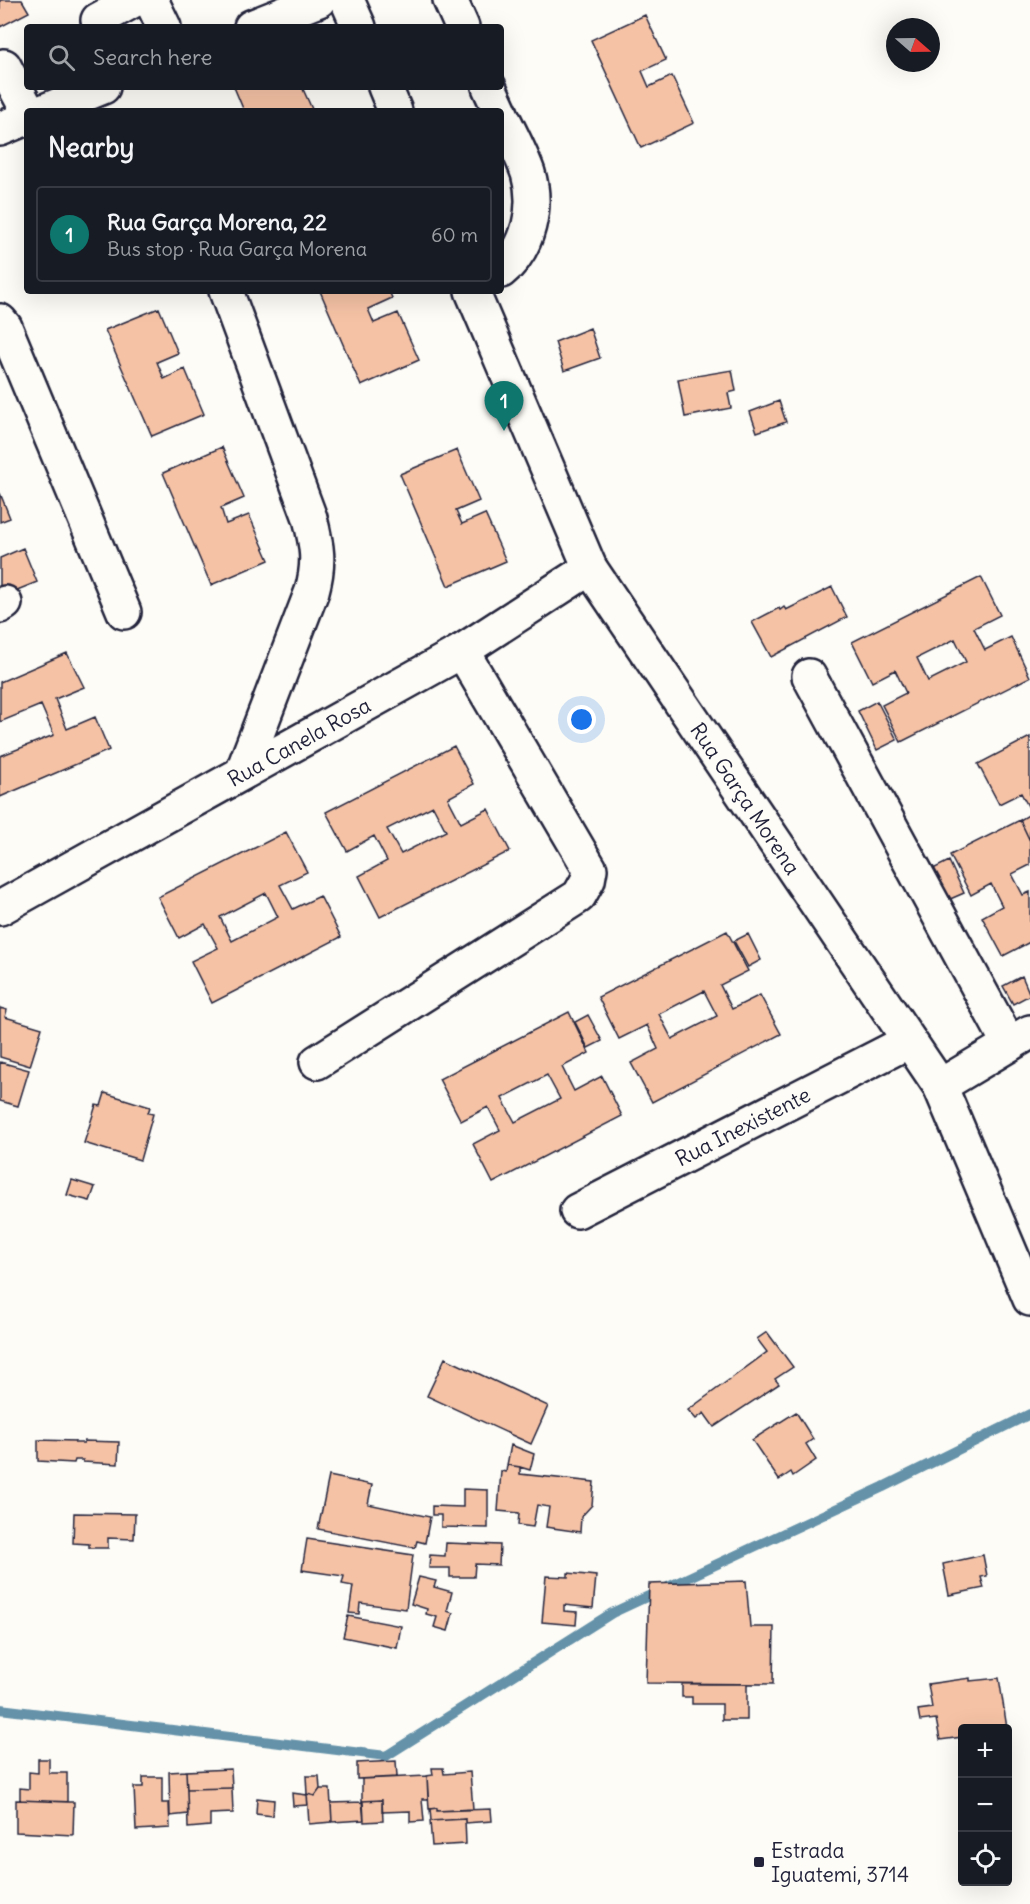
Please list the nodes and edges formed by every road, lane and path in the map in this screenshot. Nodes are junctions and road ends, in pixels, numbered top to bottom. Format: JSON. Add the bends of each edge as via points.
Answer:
{"nodes":[{"id":1,"x":134,"y":0,"type":"edge"},
{"id":2,"x":151,"y":0,"type":"edge"},
{"id":3,"x":319,"y":0,"type":"edge"},
{"id":4,"x":347,"y":0,"type":"edge"},
{"id":5,"x":450,"y":0,"type":"edge"},
{"id":6,"x":98,"y":20,"type":"dead end"},
{"id":7,"x":163,"y":24,"type":"edge"},
{"id":8,"x":259,"y":24,"type":"edge"},
{"id":9,"x":358,"y":24,"type":"edge"},
{"id":10,"x":461,"y":24,"type":"edge"},
{"id":11,"x":10,"y":63,"type":"edge"},
{"id":12,"x":96,"y":90,"type":"edge"},
{"id":13,"x":386,"y":90,"type":"edge"},
{"id":14,"x":490,"y":90,"type":"edge"},
{"id":15,"x":27,"y":108,"type":"edge"},
{"id":16,"x":51,"y":108,"type":"edge"},
{"id":17,"x":394,"y":108,"type":"edge"},
{"id":18,"x":498,"y":108,"type":"edge"},
{"id":19,"x":24,"y":119,"type":"edge"},
{"id":20,"x":504,"y":121,"type":"edge"},
{"id":21,"x":0,"y":129,"type":"edge"},
{"id":22,"x":504,"y":268,"type":"edge"},
{"id":23,"x":227,"y":294,"type":"edge"},
{"id":24,"x":474,"y":294,"type":"edge"},
{"id":25,"x":0,"y":321,"type":"edge"},
{"id":26,"x":590,"y":568,"type":"junction"},
{"id":27,"x":124,"y":612,"type":"dead end"},
{"id":28,"x":462,"y":651,"type":"junction"},
{"id":29,"x":809,"y":676,"type":"dead end"},
{"id":30,"x":242,"y":773,"type":"junction"},
{"id":31,"x":1,"y":907,"type":"edge"},
{"id":32,"x":1020,"y":1038,"type":"edge"},
{"id":33,"x":909,"y":1041,"type":"junction"},
{"id":34,"x":317,"y":1062,"type":"dead end"},
{"id":35,"x":940,"y":1086,"type":"junction"},
{"id":36,"x":577,"y":1211,"type":"dead end"},
{"id":37,"x":1030,"y":1299,"type":"edge"}],
"edges":[{"from":1,"to":6,"type":"street"},
{"from":2,"to":7,"type":"street"},
{"from":3,"to":8,"type":"street"},
{"from":4,"to":9,"type":"street"},
{"from":5,"to":10,"type":"street"},
{"from":11,"to":15,"type":"street"},
{"from":12,"to":16,"type":"street"},
{"from":13,"to":17,"type":"street"},
{"from":14,"to":18,"type":"street"},
{"from":19,"to":21,"type":"street"},
{"from":20,"to":22,"type":"street","via":[[528,174],[532,205],[525,239]]},
{"from":23,"to":30,"type":"street","via":[[310,518],[317,547],[317,574],[312,591]]},
{"from":24,"to":26,"type":"street","name":"Rua Garça Morena"},
{"from":25,"to":27,"type":"street"},
{"from":26,"to":28,"type":"street","name":"Rua Canela Rosa"},
{"from":26,"to":33,"type":"street","name":"Rua Garça Morena"},
{"from":28,"to":30,"type":"street","name":"Rua Canela Rosa"},
{"from":28,"to":34,"type":"street","via":[[590,869],[588,880],[579,896]]},
{"from":29,"to":32,"type":"street"},
{"from":30,"to":31,"type":"street","name":"Rua Canela Rosa"},
{"from":32,"to":35,"type":"street"},
{"from":33,"to":35,"type":"street","name":"Rua Garça Morena"},
{"from":33,"to":36,"type":"street","name":"Rua Inexistente"},
{"from":35,"to":37,"type":"street","name":"Rua Garça Morena"}]}
